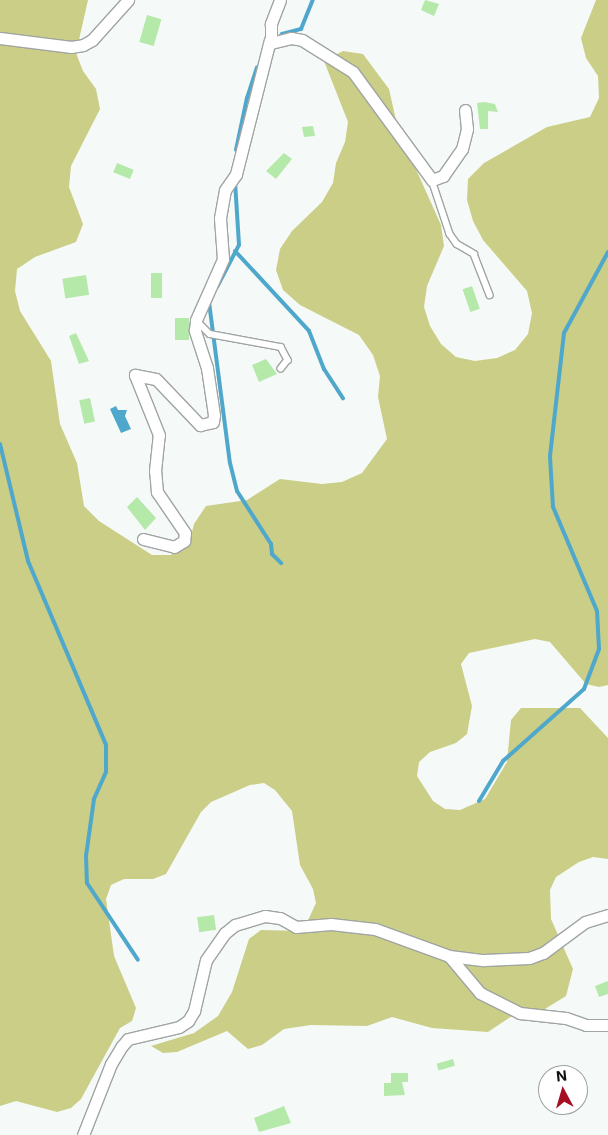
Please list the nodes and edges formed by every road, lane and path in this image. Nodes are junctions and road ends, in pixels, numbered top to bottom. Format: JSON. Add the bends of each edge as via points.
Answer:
{"nodes":[{"id":1,"x":128,"y":0,"type":"edge"},
{"id":2,"x":280,"y":0,"type":"edge"},
{"id":3,"x":0,"y":38,"type":"edge"},
{"id":4,"x":270,"y":40,"type":"junction"},
{"id":5,"x":465,"y":110,"type":"dead end"},
{"id":6,"x":432,"y":180,"type":"junction"},
{"id":7,"x":490,"y":295,"type":"dead end"},
{"id":8,"x":196,"y":320,"type":"junction"},
{"id":9,"x":281,"y":368,"type":"dead end"},
{"id":10,"x":143,"y":538,"type":"dead end"},
{"id":11,"x":608,"y":915,"type":"edge"},
{"id":12,"x":449,"y":956,"type":"junction"},
{"id":13,"x":608,"y":1025,"type":"edge"},
{"id":14,"x":82,"y":1135,"type":"edge"}],
"edges":[{"from":1,"to":3,"type":"street","via":[[92,40],[83,45],[71,47]]},
{"from":2,"to":4,"type":"street","via":[[271,24]]},
{"from":4,"to":6,"type":"street","via":[[302,40],[353,72]]},
{"from":4,"to":8,"type":"street","via":[[236,174],[225,190],[220,218],[223,259]]},
{"from":5,"to":6,"type":"street","via":[[467,129],[462,149],[443,176]]},
{"from":6,"to":7,"type":"lane","via":[[450,234],[457,244],[474,254]]},
{"from":8,"to":9,"type":"lane","via":[[210,334],[281,346],[288,360]]},
{"from":8,"to":10,"type":"street","via":[[195,330],[207,368],[213,422],[200,425],[156,379],[135,375],[160,435],[155,471],[157,492],[186,534],[184,541],[174,547]]},
{"from":11,"to":12,"type":"street","via":[[585,922],[543,953],[529,958],[484,960]]},
{"from":12,"to":13,"type":"street","via":[[480,993],[520,1013],[566,1018],[586,1025]]},
{"from":12,"to":14,"type":"street","via":[[375,929],[331,924],[296,927],[280,918],[265,916],[235,925],[206,960],[194,1011],[188,1021],[178,1027],[128,1039],[122,1046],[111,1064]]}]}
